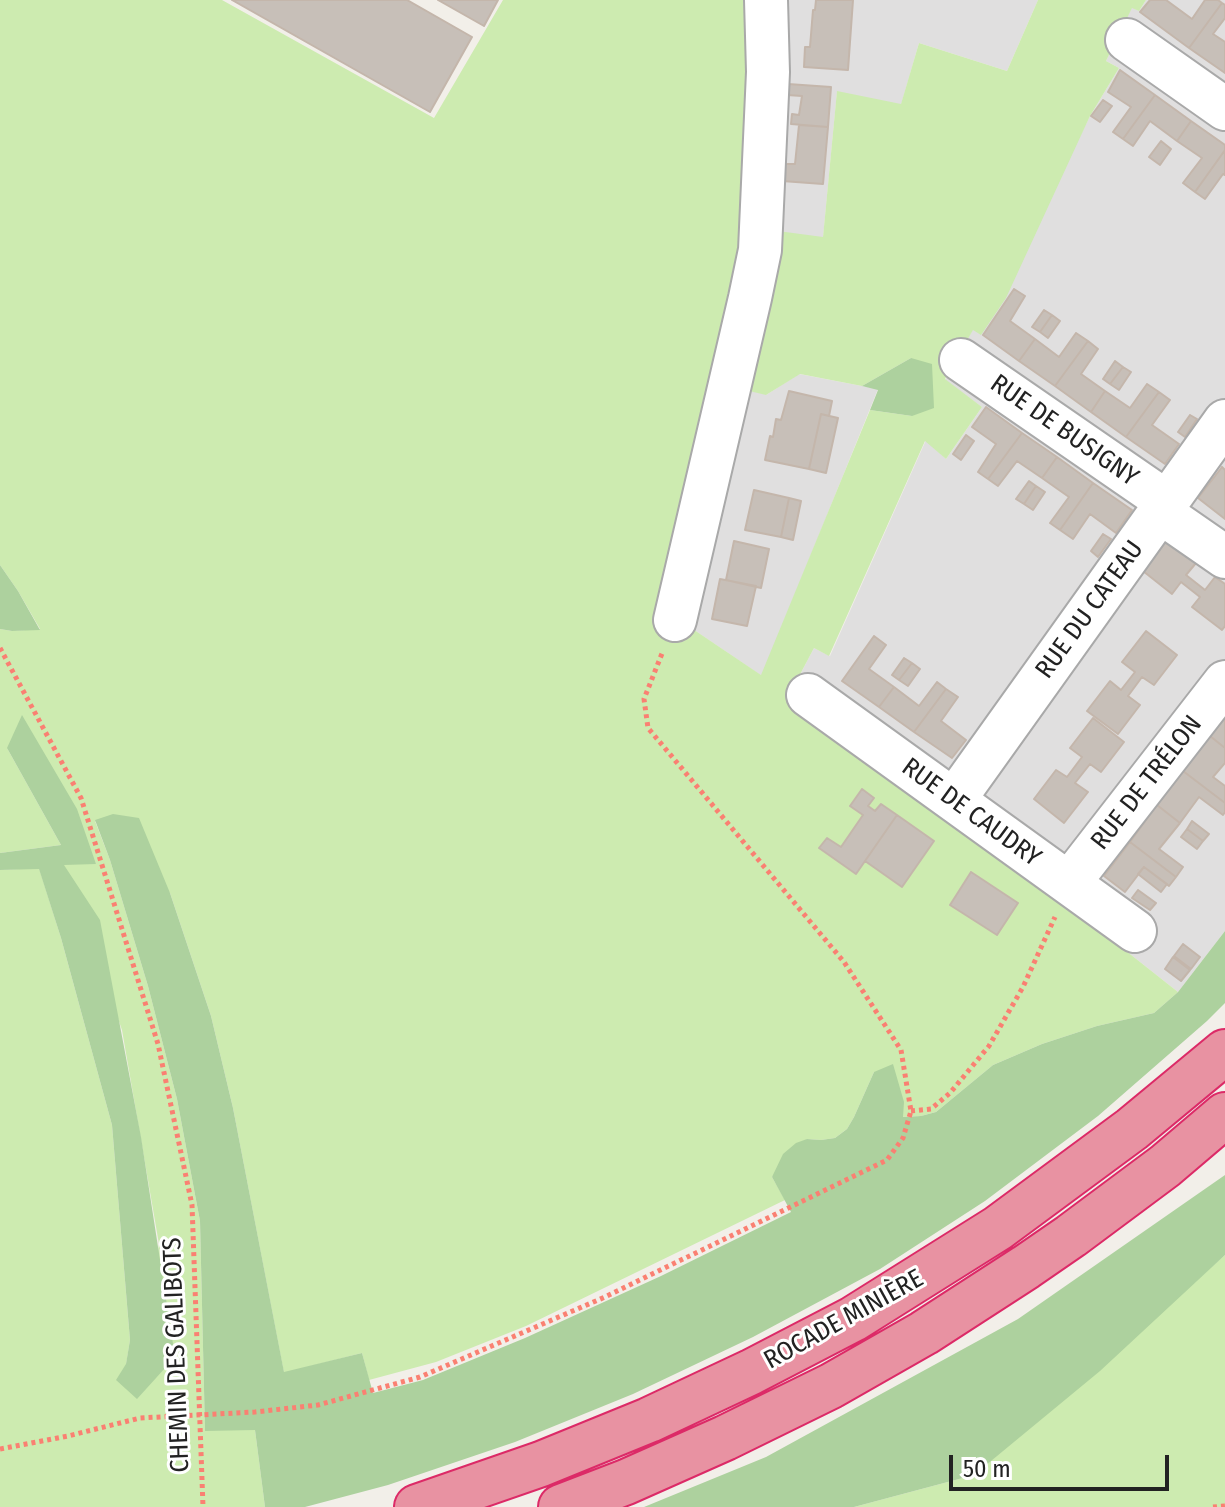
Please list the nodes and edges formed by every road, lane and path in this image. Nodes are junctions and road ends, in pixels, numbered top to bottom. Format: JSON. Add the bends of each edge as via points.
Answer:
{"nodes":[{"id":1,"x":766,"y":0,"type":"edge"},
{"id":2,"x":1127,"y":40,"type":"dead end"},
{"id":3,"x":1225,"y":109,"type":"edge"},
{"id":4,"x":961,"y":360,"type":"dead end"},
{"id":5,"x":1225,"y":421,"type":"edge"},
{"id":6,"x":1164,"y":507,"type":"junction"},
{"id":7,"x":1225,"y":557,"type":"edge"},
{"id":8,"x":675,"y":620,"type":"joint"},
{"id":9,"x":0,"y":648,"type":"edge"},
{"id":10,"x":1225,"y":682,"type":"edge"},
{"id":11,"x":808,"y":695,"type":"dead end"},
{"id":12,"x":954,"y":800,"type":"junction"},
{"id":13,"x":1069,"y":883,"type":"junction"},
{"id":14,"x":1135,"y":931,"type":"dead end"},
{"id":15,"x":1225,"y":1052,"type":"edge"},
{"id":16,"x":911,"y":1111,"type":"junction"},
{"id":17,"x":1225,"y":1115,"type":"edge"},
{"id":18,"x":200,"y":1415,"type":"junction"},
{"id":19,"x":0,"y":1449,"type":"edge"},
{"id":20,"x":203,"y":1505,"type":"edge"},
{"id":21,"x":1225,"y":1506,"type":"edge"},
{"id":22,"x":417,"y":1507,"type":"edge"},
{"id":23,"x":561,"y":1507,"type":"edge"},
{"id":24,"x":1213,"y":1507,"type":"edge"}],
"edges":[{"from":1,"to":8,"type":"street","via":[[760,250]]},
{"from":2,"to":3,"type":"street"},
{"from":4,"to":6,"type":"street","name":"RUE DE BUSIGNY"},
{"from":5,"to":6,"type":"street","name":"RUE DU CATEAU"},
{"from":6,"to":7,"type":"street","name":"RUE DE BUSIGNY"},
{"from":6,"to":12,"type":"street","name":"RUE DU CATEAU"},
{"from":8,"to":16,"type":"path","via":[[644,699],[648,728],[844,962],[901,1050]]},
{"from":9,"to":18,"type":"path","name":"CHEMIN DES GALIBOTS","via":[[81,798],[158,1044],[192,1205]]},
{"from":10,"to":13,"type":"street","name":"RUE DE TRÉLON"},
{"from":11,"to":12,"type":"street","name":"RUE DE CAUDRY"},
{"from":12,"to":13,"type":"street","name":"RUE DE CAUDRY"},
{"from":13,"to":14,"type":"street","name":"RUE DE CAUDRY"},
{"from":13,"to":16,"type":"path","via":[[989,1046],[931,1109]]},
{"from":15,"to":22,"type":"highway","name":"ROCADE MINIÈRE","via":[[1032,1204],[853,1319],[622,1431]]},
{"from":16,"to":18,"type":"path","via":[[903,1138],[887,1160],[605,1297],[420,1377],[318,1405]]},
{"from":17,"to":23,"type":"highway","name":"ROCADE MINIÈRE","via":[[1071,1236],[924,1333],[725,1438]]},
{"from":18,"to":19,"type":"path","via":[[140,1418]]},
{"from":18,"to":20,"type":"path","name":"CHEMIN DES GALIBOTS"},
{"from":21,"to":24,"type":"path"}]}
